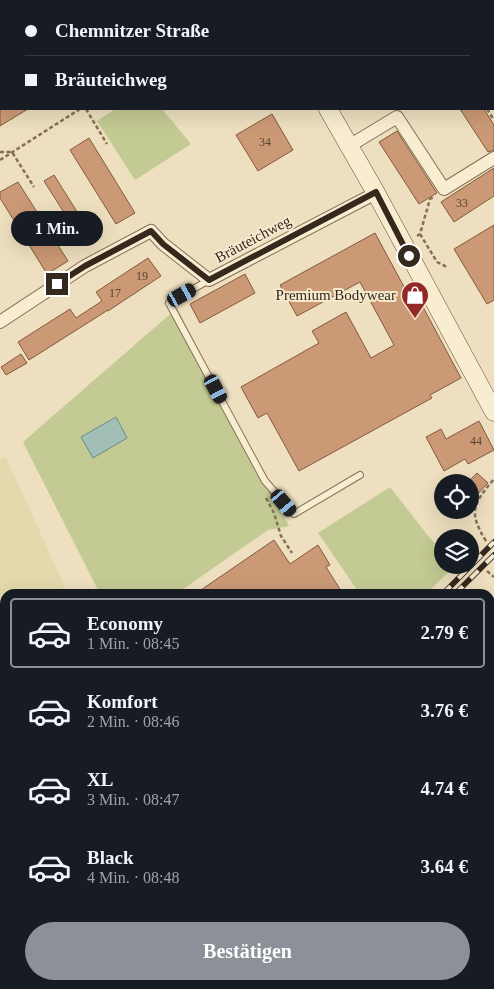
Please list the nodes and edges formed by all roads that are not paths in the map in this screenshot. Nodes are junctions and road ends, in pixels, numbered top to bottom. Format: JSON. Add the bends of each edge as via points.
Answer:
{"nodes":[{"id":1,"x":329,"y":110,"type":"edge"},
{"id":2,"x":349,"y":146,"type":"junction"},
{"id":3,"x":494,"y":158,"type":"edge"},
{"id":4,"x":376,"y":192,"type":"junction"},
{"id":5,"x":209,"y":280,"type":"junction"},
{"id":6,"x":0,"y":322,"type":"edge"},
{"id":7,"x":494,"y":412,"type":"edge"},
{"id":8,"x":360,"y":475,"type":"dead end"}],
"edges":[{"from":1,"to":2,"type":"street"},
{"from":2,"to":3,"type":"street","via":[[397,117],[444,190]]},
{"from":2,"to":4,"type":"street"},
{"from":4,"to":5,"type":"street","name":"Bräuteichweg"},
{"from":4,"to":7,"type":"street"},
{"from":5,"to":6,"type":"street","name":"Bräuteichweg","via":[[151,231],[85,266]]},
{"from":5,"to":8,"type":"lane","via":[[169,303],[265,481],[294,514]]}]}
